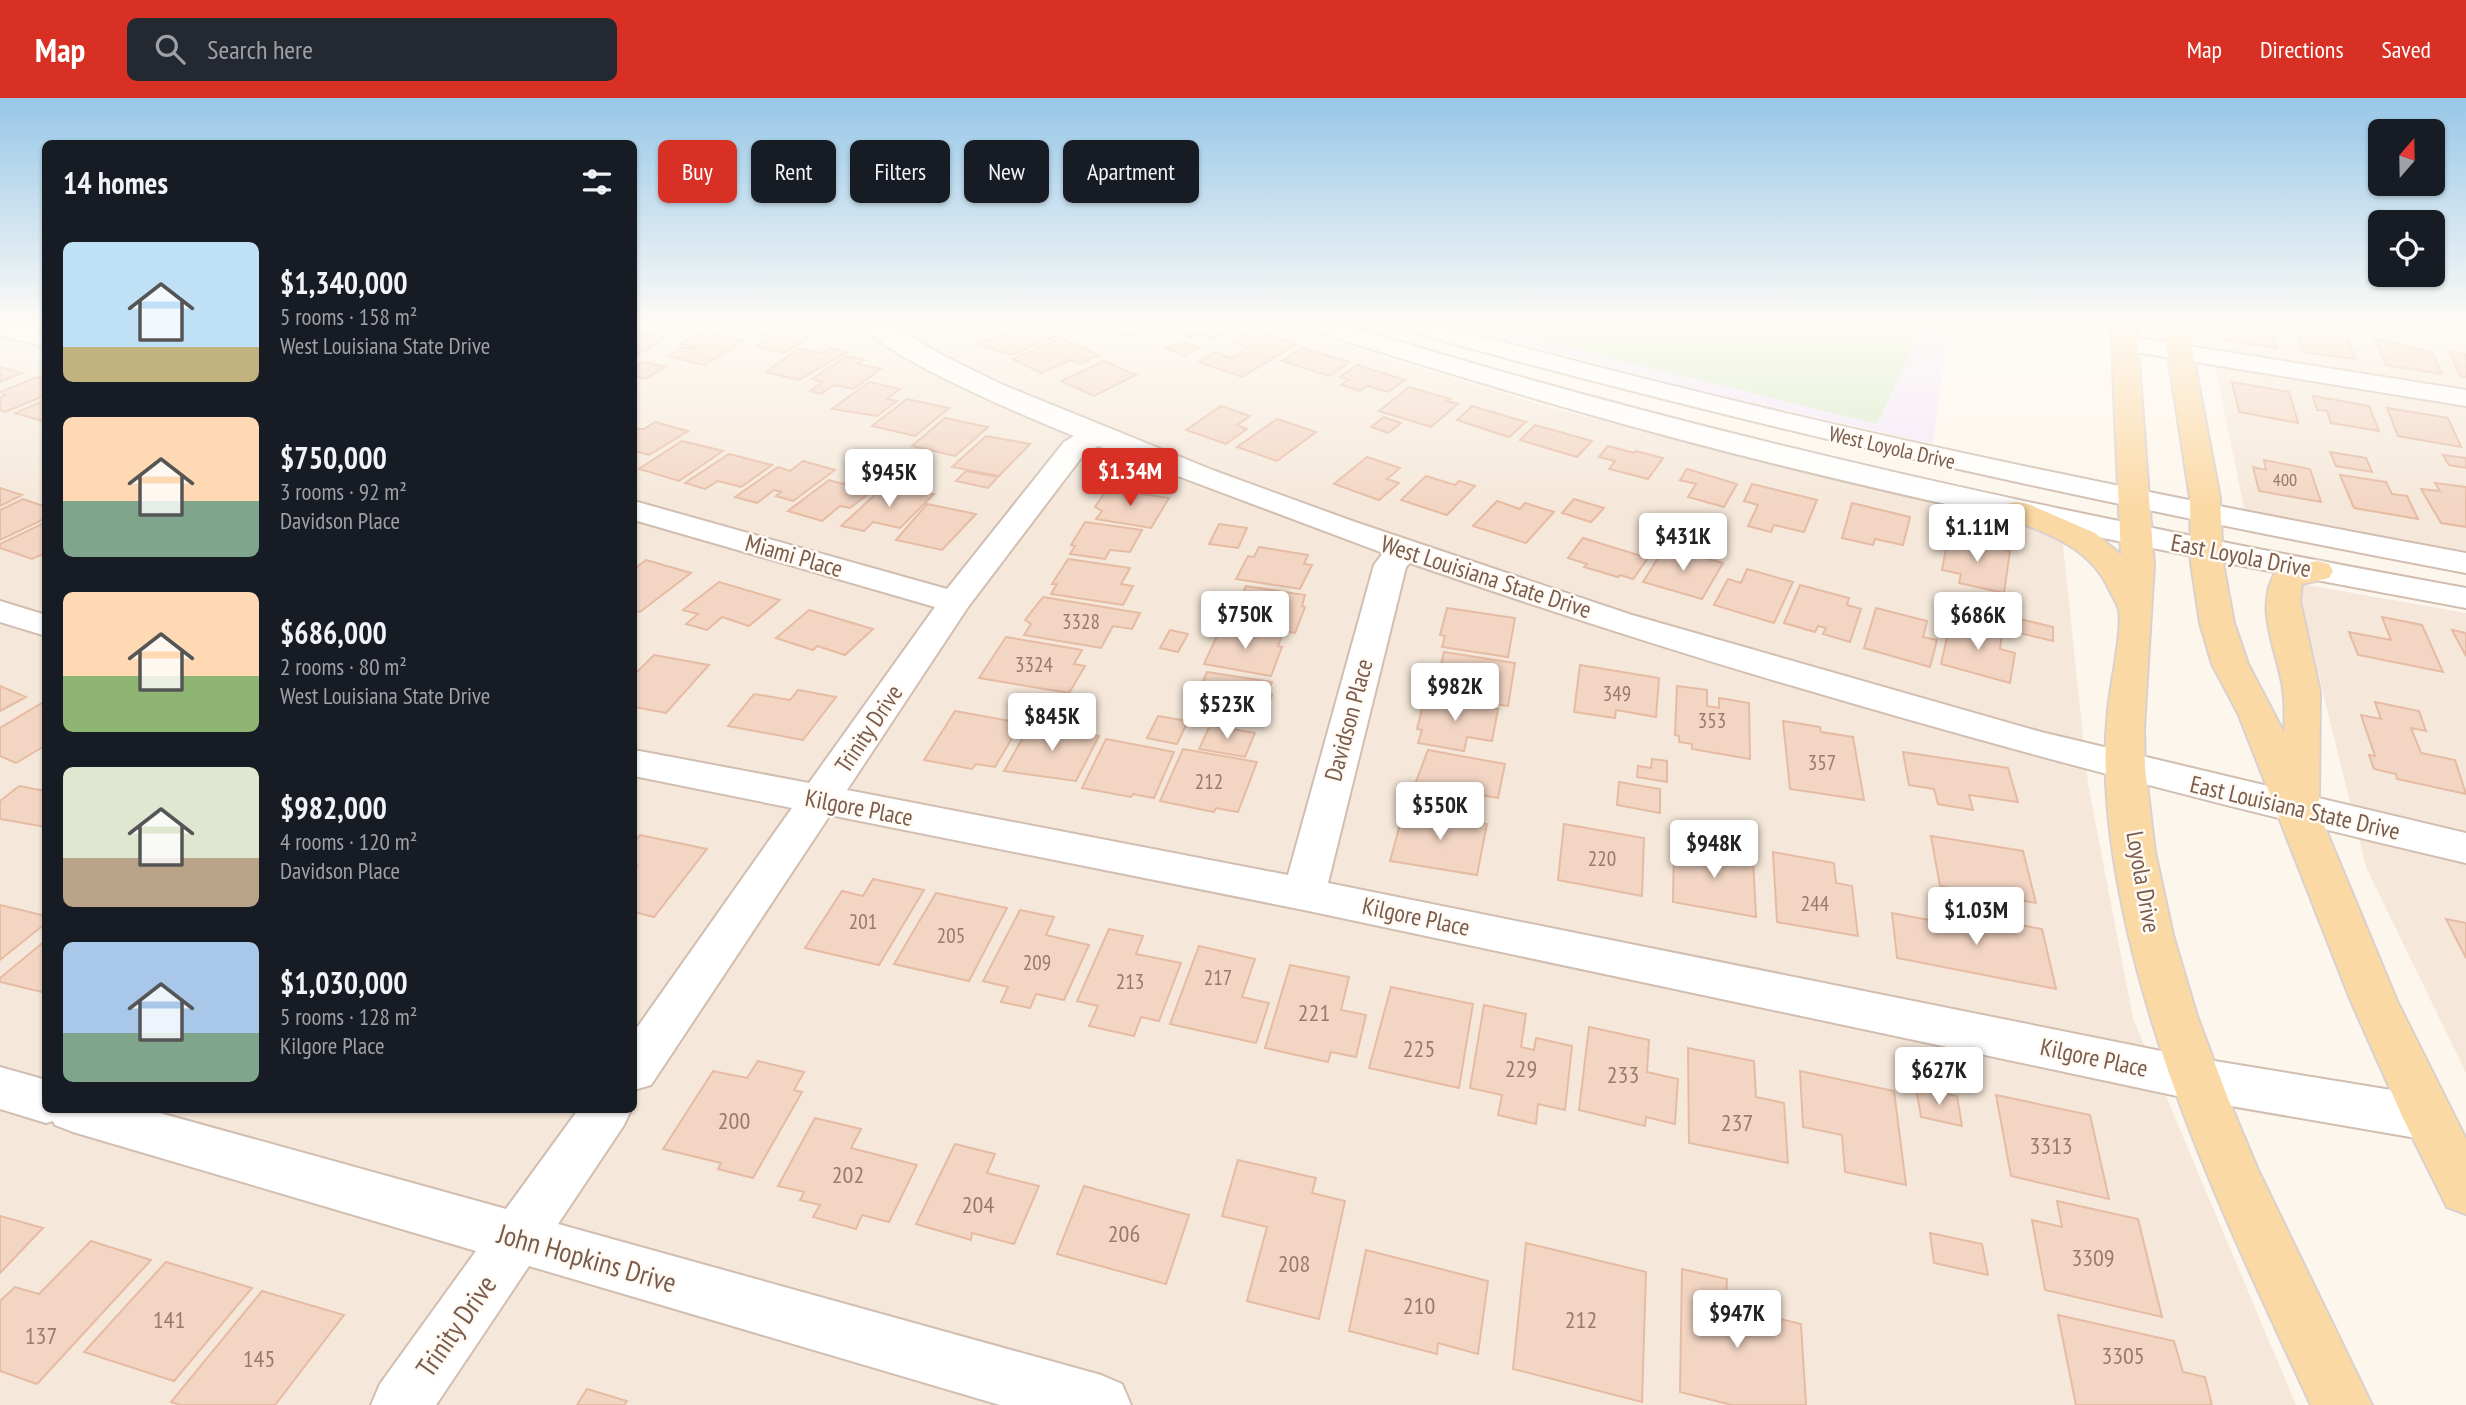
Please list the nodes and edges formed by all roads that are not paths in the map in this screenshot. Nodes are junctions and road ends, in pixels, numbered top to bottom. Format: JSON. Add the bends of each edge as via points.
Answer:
{"nodes":[{"id":1,"x":977,"y":384,"type":"edge"},
{"id":2,"x":1520,"y":384,"type":"edge"},
{"id":3,"x":1633,"y":384,"type":"edge"},
{"id":4,"x":2127,"y":384,"type":"edge"},
{"id":5,"x":2184,"y":384,"type":"edge"},
{"id":6,"x":2379,"y":384,"type":"edge"},
{"id":7,"x":2466,"y":398,"type":"edge"},
{"id":8,"x":1096,"y":435,"type":"junction"},
{"id":9,"x":2135,"y":499,"type":"junction"},
{"id":10,"x":637,"y":511,"type":"edge"},
{"id":11,"x":2017,"y":511,"type":"junction"},
{"id":12,"x":2205,"y":532,"type":"junction"},
{"id":13,"x":2138,"y":536,"type":"junction"},
{"id":14,"x":1404,"y":550,"type":"junction"},
{"id":15,"x":2466,"y":563,"type":"edge"},
{"id":16,"x":2317,"y":571,"type":"junction"},
{"id":17,"x":2466,"y":598,"type":"edge"},
{"id":18,"x":955,"y":602,"type":"junction"},
{"id":19,"x":0,"y":611,"type":"edge"},
{"id":20,"x":2136,"y":611,"type":"junction"},
{"id":21,"x":42,"y":625,"type":"edge"},
{"id":22,"x":637,"y":764,"type":"edge"},
{"id":23,"x":2125,"y":767,"type":"junction"},
{"id":24,"x":821,"y":800,"type":"junction"},
{"id":25,"x":2298,"y":811,"type":"junction"},
{"id":26,"x":2466,"y":848,"type":"edge"},
{"id":27,"x":1304,"y":894,"type":"junction"},
{"id":28,"x":637,"y":1066,"type":"edge"},
{"id":29,"x":2196,"y":1079,"type":"junction"},
{"id":30,"x":0,"y":1088,"type":"edge"},
{"id":31,"x":42,"y":1101,"type":"edge"},
{"id":32,"x":83,"y":1113,"type":"edge"},
{"id":33,"x":604,"y":1113,"type":"edge"},
{"id":34,"x":2428,"y":1118,"type":"junction"},
{"id":35,"x":2466,"y":1189,"type":"edge"},
{"id":36,"x":516,"y":1239,"type":"junction"},
{"id":37,"x":401,"y":1405,"type":"edge"},
{"id":38,"x":1101,"y":1405,"type":"edge"},
{"id":39,"x":2342,"y":1405,"type":"edge"}],
"edges":[{"from":1,"to":8,"type":"street","name":"West Louisiana State Drive"},
{"from":2,"to":11,"type":"street","name":"West Loyola Drive"},
{"from":3,"to":9,"type":"street","name":"West Loyola Drive","via":[[1741,413]]},
{"from":4,"to":9,"type":"main road","name":"Loyola Drive"},
{"from":5,"to":12,"type":"main road"},
{"from":6,"to":7,"type":"street"},
{"from":8,"to":14,"type":"street","name":"West Louisiana State Drive"},
{"from":8,"to":18,"type":"street","name":"Trinity Drive","via":[[1074,448]]},
{"from":9,"to":12,"type":"street","name":"East Loyola Drive"},
{"from":9,"to":13,"type":"main road","name":"Loyola Drive"},
{"from":10,"to":18,"type":"street","name":"Miami Place"},
{"from":11,"to":13,"type":"street","name":"East Loyola Drive"},
{"from":11,"to":20,"type":"main road","via":[[2062,528],[2102,553],[2116,568]]},
{"from":12,"to":13,"type":"street","name":"East Loyola Drive"},
{"from":12,"to":15,"type":"street","name":"East Loyola Drive"},
{"from":12,"to":16,"type":"street","name":"East Loyola Drive"},
{"from":12,"to":25,"type":"main road","via":[[2217,622],[2230,664]]},
{"from":13,"to":20,"type":"main road","name":"Loyola Drive"},
{"from":14,"to":23,"type":"street","name":"West Louisiana State Drive","via":[[1738,659]]},
{"from":14,"to":27,"type":"street","name":"Davidson Place","via":[[1390,565]]},
{"from":16,"to":17,"type":"street","name":"East Loyola Drive"},
{"from":16,"to":25,"type":"main road","via":[[2289,577],[2283,586],[2285,618],[2302,694]]},
{"from":18,"to":24,"type":"street","name":"Trinity Drive"},
{"from":19,"to":21,"type":"street"},
{"from":20,"to":23,"type":"main road","name":"Loyola Drive","via":[[2127,682]]},
{"from":22,"to":24,"type":"street","name":"Kilgore Place"},
{"from":23,"to":25,"type":"street","name":"East Louisiana State Drive"},
{"from":23,"to":29,"type":"main road","name":"Loyola Drive","via":[[2135,851],[2156,955]]},
{"from":24,"to":27,"type":"street","name":"Kilgore Place"},
{"from":24,"to":28,"type":"street","name":"Trinity Drive"},
{"from":25,"to":26,"type":"street","name":"East Louisiana State Drive"},
{"from":25,"to":34,"type":"main road","via":[[2374,1001]]},
{"from":27,"to":29,"type":"street","name":"Kilgore Place"},
{"from":29,"to":34,"type":"street","name":"Kilgore Place"},
{"from":29,"to":39,"type":"main road","name":"Loyola Drive","via":[[2263,1239]]},
{"from":30,"to":31,"type":"street"},
{"from":32,"to":36,"type":"street","name":"John Hopkins Drive"},
{"from":33,"to":36,"type":"street","name":"Trinity Drive"},
{"from":34,"to":35,"type":"main road"},
{"from":36,"to":37,"type":"street","name":"Trinity Drive"},
{"from":36,"to":38,"type":"street","name":"John Hopkins Drive"}]}
